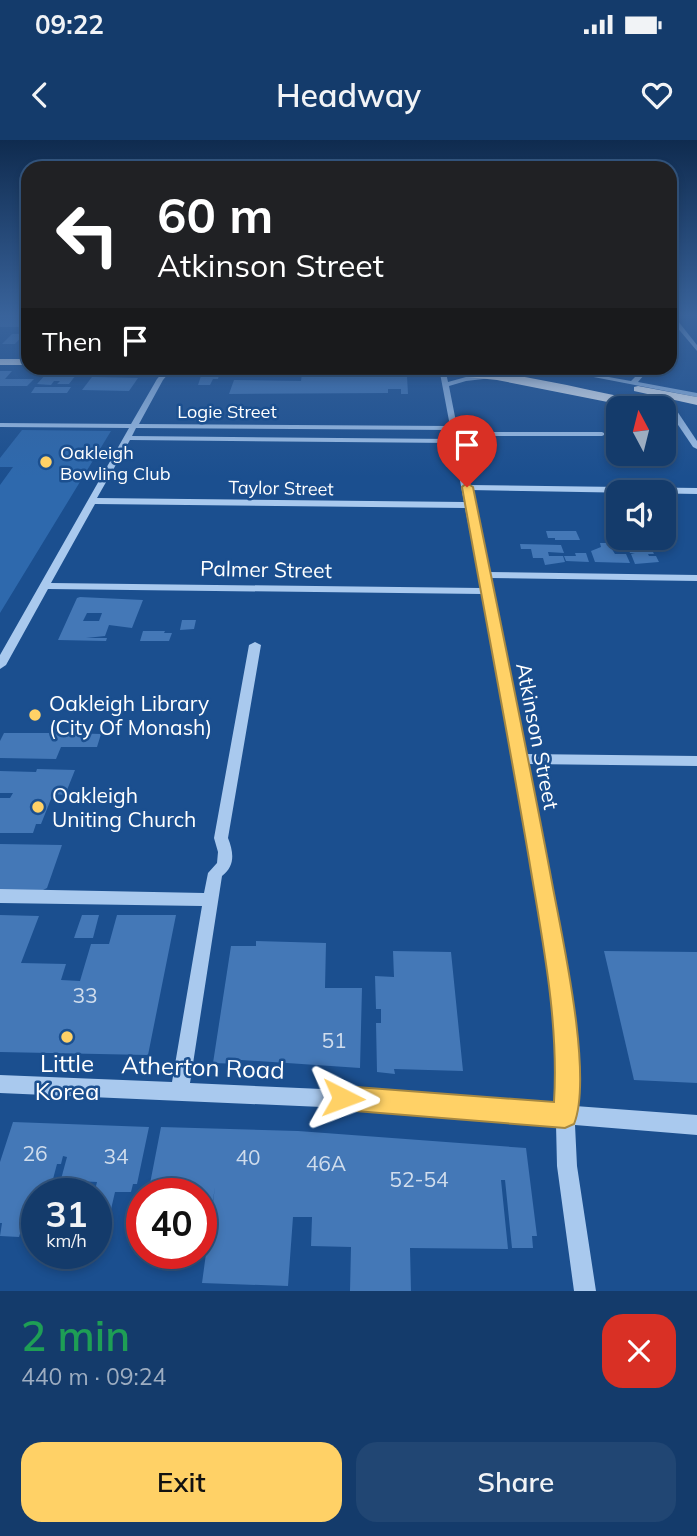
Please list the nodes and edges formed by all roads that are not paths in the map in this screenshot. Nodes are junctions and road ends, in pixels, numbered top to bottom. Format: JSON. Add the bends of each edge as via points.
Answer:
{"nodes":[{"id":1,"x":159,"y":375,"type":"edge"},
{"id":2,"x":164,"y":375,"type":"edge"},
{"id":3,"x":444,"y":375,"type":"edge"},
{"id":4,"x":490,"y":375,"type":"edge"},
{"id":5,"x":573,"y":375,"type":"edge"},
{"id":6,"x":582,"y":375,"type":"edge"},
{"id":7,"x":640,"y":375,"type":"edge"},
{"id":8,"x":498,"y":377,"type":"junction"},
{"id":9,"x":160,"y":379,"type":"junction"},
{"id":10,"x":633,"y":383,"type":"junction"},
{"id":11,"x":445,"y":385,"type":"junction"},
{"id":12,"x":697,"y":395,"type":"edge"},
{"id":13,"x":606,"y":398,"type":"edge"},
{"id":14,"x":697,"y":401,"type":"edge"},
{"id":15,"x":676,"y":411,"type":"edge"},
{"id":16,"x":697,"y":415,"type":"edge"},
{"id":17,"x":676,"y":420,"type":"edge"},
{"id":18,"x":0,"y":425,"type":"edge"},
{"id":19,"x":134,"y":426,"type":"junction"},
{"id":20,"x":455,"y":434,"type":"junction"},
{"id":21,"x":602,"y":434,"type":"dead end"},
{"id":22,"x":128,"y":438,"type":"junction"},
{"id":23,"x":697,"y":447,"type":"edge"},
{"id":24,"x":467,"y":487,"type":"junction"},
{"id":25,"x":697,"y":491,"type":"edge"},
{"id":26,"x":92,"y":501,"type":"junction"},
{"id":27,"x":471,"y":505,"type":"junction"},
{"id":28,"x":484,"y":575,"type":"junction"},
{"id":29,"x":697,"y":578,"type":"edge"},
{"id":30,"x":45,"y":586,"type":"junction"},
{"id":31,"x":487,"y":591,"type":"junction"},
{"id":32,"x":255,"y":645,"type":"dead end"},
{"id":33,"x":0,"y":665,"type":"edge"},
{"id":34,"x":520,"y":758,"type":"junction"},
{"id":35,"x":697,"y":761,"type":"edge"},
{"id":36,"x":0,"y":896,"type":"edge"},
{"id":37,"x":211,"y":900,"type":"junction"},
{"id":38,"x":0,"y":1084,"type":"edge"},
{"id":39,"x":180,"y":1090,"type":"junction"},
{"id":40,"x":565,"y":1115,"type":"junction"},
{"id":41,"x":697,"y":1125,"type":"edge"},
{"id":42,"x":585,"y":1291,"type":"edge"}],
"edges":[{"from":1,"to":9,"type":"street"},
{"from":2,"to":9,"type":"street"},
{"from":3,"to":11,"type":"street","name":"Atkinson Street"},
{"from":4,"to":8,"type":"highway"},
{"from":5,"to":14,"type":"highway"},
{"from":6,"to":10,"type":"street"},
{"from":7,"to":10,"type":"street"},
{"from":8,"to":11,"type":"street"},
{"from":8,"to":13,"type":"highway"},
{"from":9,"to":19,"type":"street"},
{"from":10,"to":12,"type":"street"},
{"from":11,"to":20,"type":"street","name":"Atkinson Street"},
{"from":15,"to":16,"type":"highway"},
{"from":17,"to":23,"type":"street"},
{"from":18,"to":19,"type":"street","name":"Logie Street"},
{"from":19,"to":20,"type":"street","name":"Logie Street"},
{"from":19,"to":22,"type":"street"},
{"from":20,"to":21,"type":"street"},
{"from":20,"to":22,"type":"street","name":"Logie Street"},
{"from":20,"to":24,"type":"street","name":"Atkinson Street"},
{"from":22,"to":26,"type":"street"},
{"from":24,"to":25,"type":"street"},
{"from":24,"to":27,"type":"street","name":"Atkinson Street"},
{"from":26,"to":27,"type":"street","name":"Taylor Street"},
{"from":26,"to":30,"type":"street"},
{"from":27,"to":28,"type":"street","name":"Atkinson Street"},
{"from":28,"to":29,"type":"street"},
{"from":28,"to":31,"type":"street","name":"Atkinson Street"},
{"from":30,"to":31,"type":"street","name":"Palmer Street"},
{"from":30,"to":33,"type":"street"},
{"from":31,"to":34,"type":"street","name":"Atkinson Street"},
{"from":32,"to":37,"type":"street","via":[[221,838],[226,851],[224,866],[215,873]]},
{"from":34,"to":35,"type":"street"},
{"from":34,"to":40,"type":"street","name":"Atkinson Street","via":[[560,982],[568,1069]]},
{"from":36,"to":37,"type":"street"},
{"from":37,"to":39,"type":"street"},
{"from":38,"to":39,"type":"street","name":"Atherton Road"},
{"from":39,"to":40,"type":"street","name":"Atherton Road"},
{"from":40,"to":41,"type":"street","name":"Atherton Road"},
{"from":40,"to":42,"type":"street","name":"Atkinson Street","via":[[567,1166]]}]}
